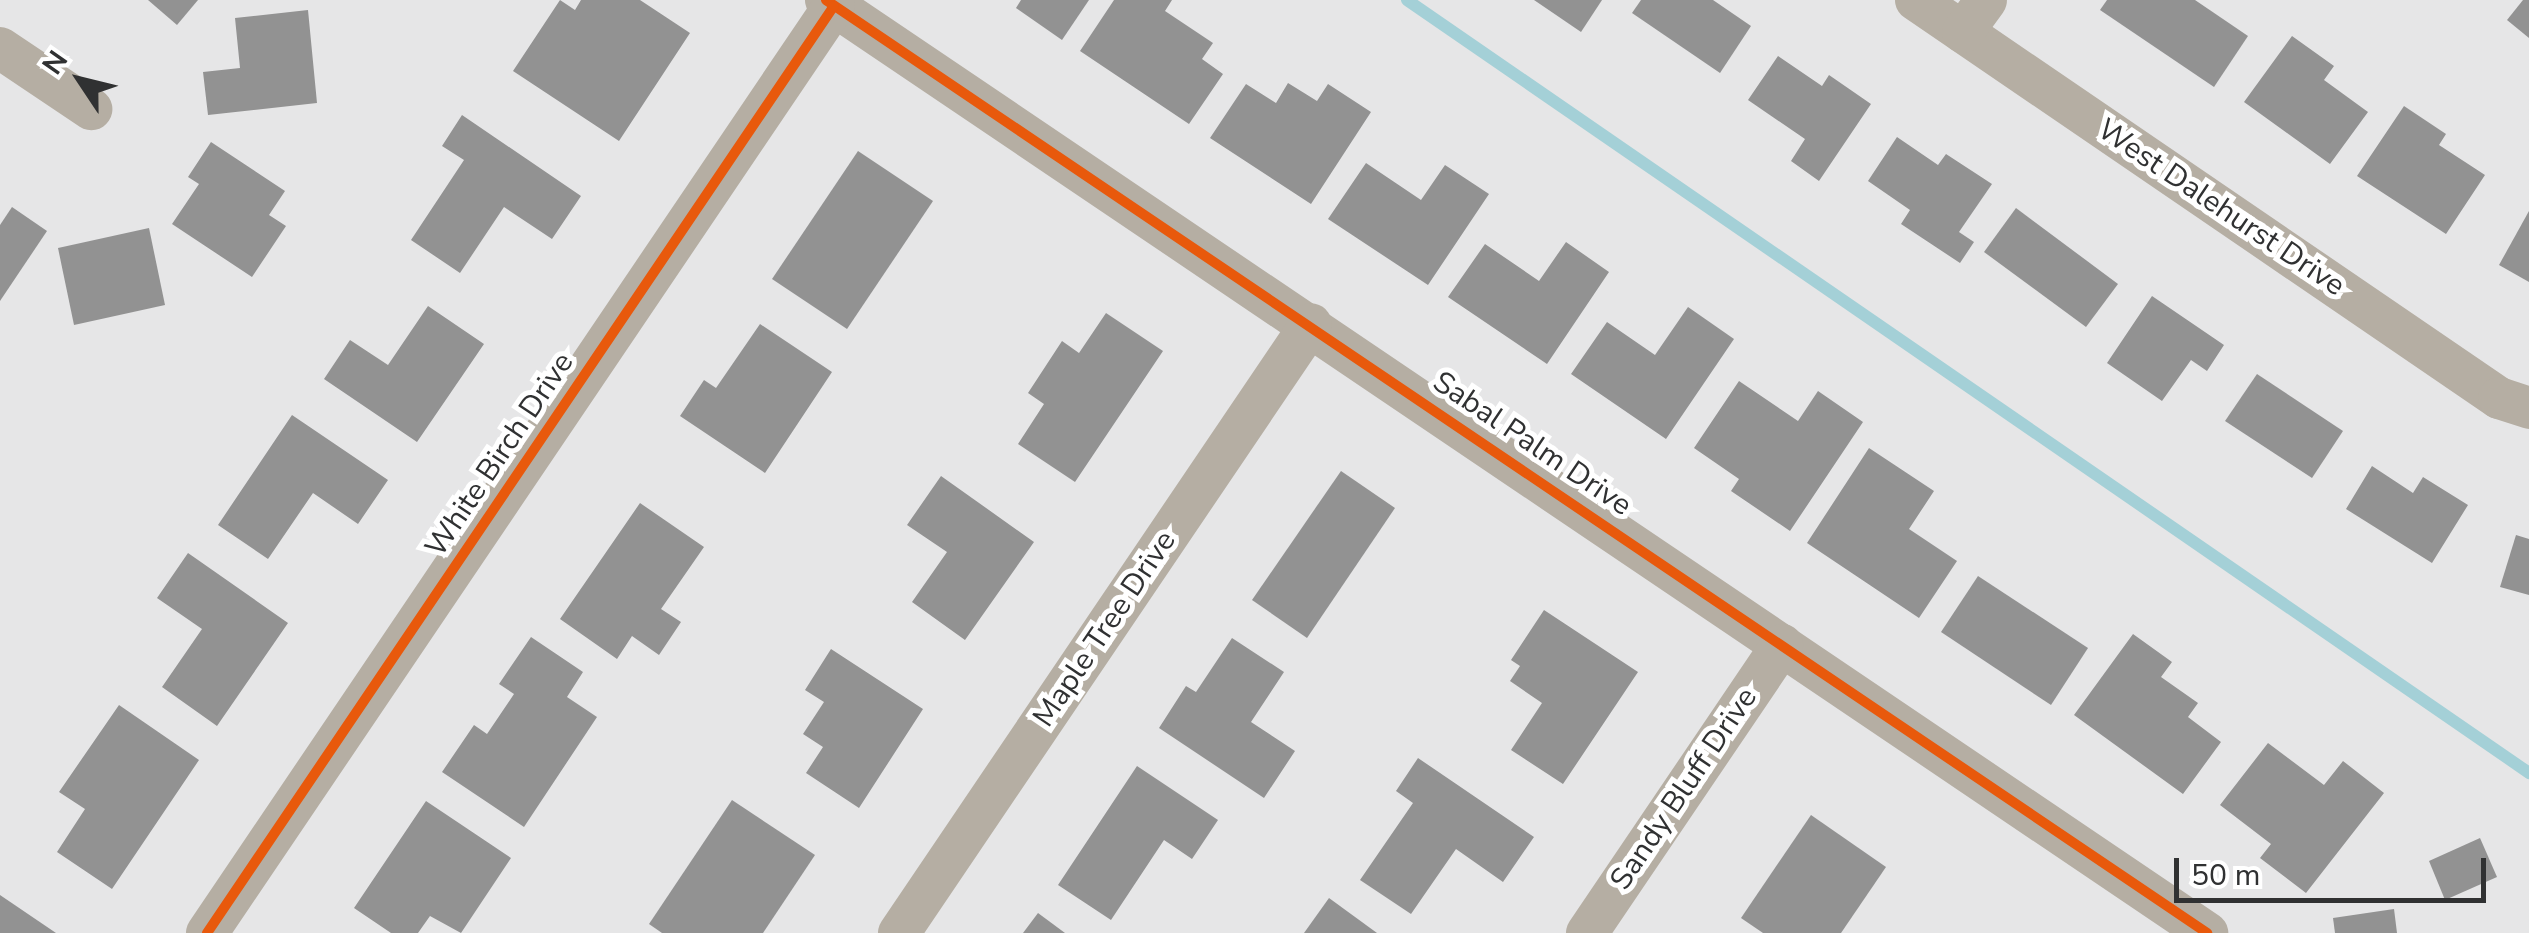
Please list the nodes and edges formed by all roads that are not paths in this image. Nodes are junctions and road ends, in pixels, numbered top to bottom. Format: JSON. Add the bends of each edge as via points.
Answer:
{"nodes":[{"id":1,"x":1916,"y":0,"type":"edge"},
{"id":2,"x":830,"y":3,"type":"edge"},
{"id":3,"x":1974,"y":16,"type":"edge"},
{"id":4,"x":0,"y":48,"type":"edge"},
{"id":5,"x":91,"y":109,"type":"dead end"},
{"id":6,"x":1312,"y":324,"type":"junction"},
{"id":7,"x":2529,"y":408,"type":"edge"},
{"id":8,"x":1782,"y":645,"type":"junction"},
{"id":9,"x":207,"y":933,"type":"edge"},
{"id":10,"x":899,"y":933,"type":"edge"},
{"id":11,"x":1587,"y":933,"type":"edge"},
{"id":12,"x":2208,"y":933,"type":"edge"}],
"edges":[{"from":1,"to":3,"type":"street","name":"West Dalehurst Drive"},
{"from":2,"to":6,"type":"street","name":"Sabal Palm Drive"},
{"from":2,"to":9,"type":"street","name":"White Birch Drive"},
{"from":3,"to":7,"type":"street","name":"West Dalehurst Drive","via":[[2499,398]]},
{"from":4,"to":5,"type":"street"},
{"from":6,"to":8,"type":"street","name":"Sabal Palm Drive"},
{"from":6,"to":10,"type":"street","name":"Maple Tree Drive"},
{"from":8,"to":11,"type":"street","name":"Sandy Bluff Drive"},
{"from":8,"to":12,"type":"street","name":"Sabal Palm Drive"}]}
